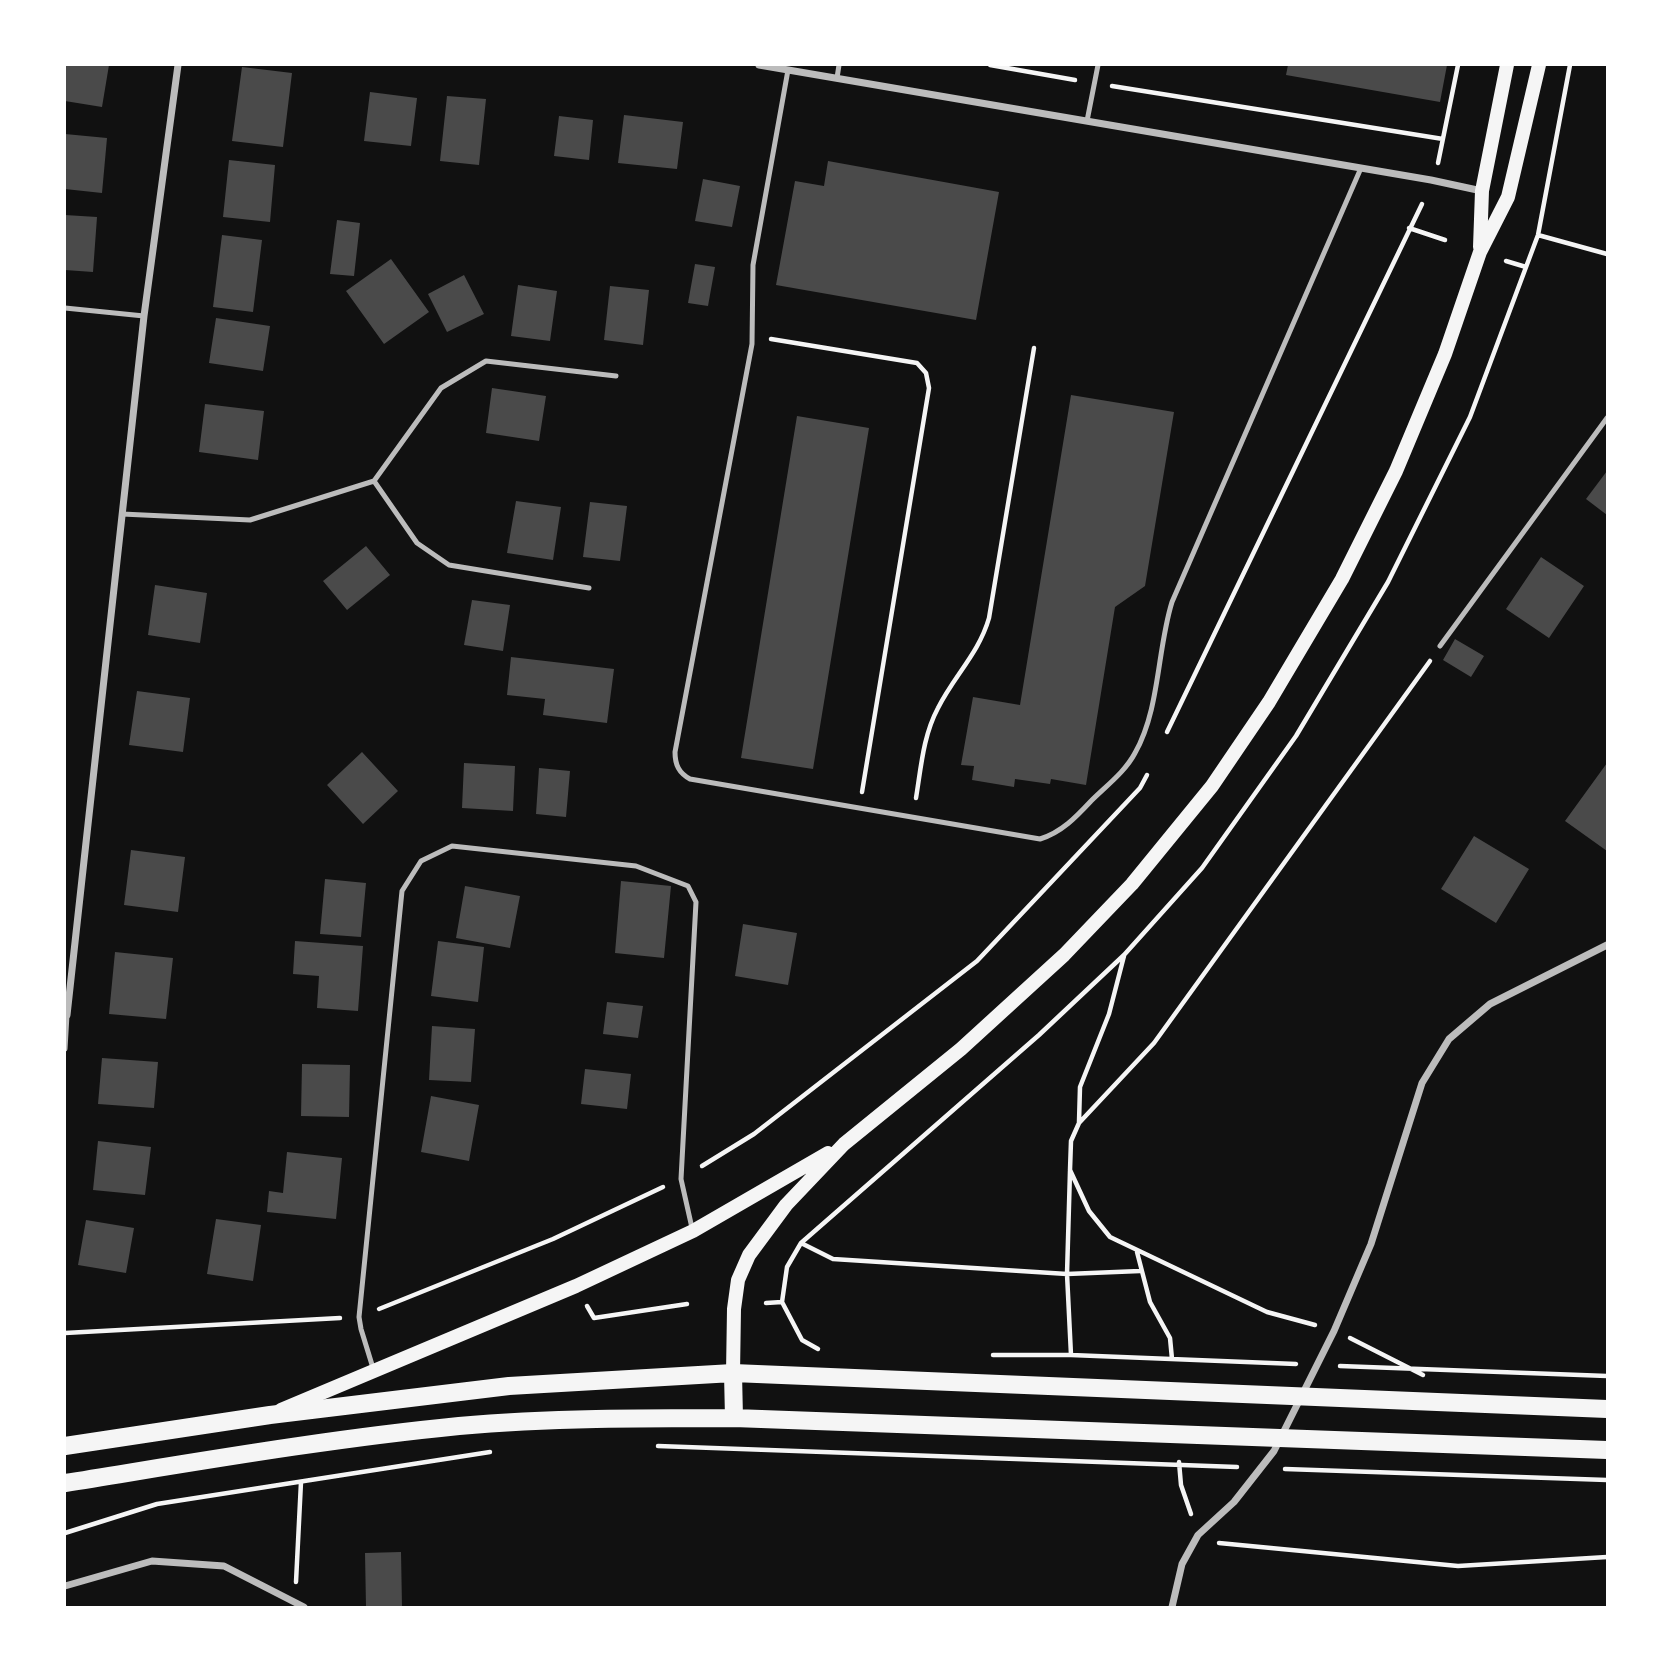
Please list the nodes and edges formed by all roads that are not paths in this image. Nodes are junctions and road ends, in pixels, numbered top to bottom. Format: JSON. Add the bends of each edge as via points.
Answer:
{"nodes":[{"id":1,"x":178,"y":65,"type":"edge"},
{"id":2,"x":759,"y":65,"type":"edge"},
{"id":3,"x":839,"y":65,"type":"edge"},
{"id":4,"x":1098,"y":65,"type":"edge"},
{"id":5,"x":1507,"y":65,"type":"edge"},
{"id":6,"x":1539,"y":65,"type":"edge"},
{"id":7,"x":788,"y":70,"type":"junction"},
{"id":8,"x":837,"y":78,"type":"junction"},
{"id":9,"x":1087,"y":121,"type":"junction"},
{"id":10,"x":1361,"y":168,"type":"junction"},
{"id":11,"x":1482,"y":191,"type":"junction"},
{"id":12,"x":1508,"y":197,"type":"junction"},
{"id":13,"x":1480,"y":252,"type":"junction"},
{"id":14,"x":65,"y":308,"type":"edge"},
{"id":15,"x":144,"y":316,"type":"junction"},
{"id":16,"x":616,"y":376,"type":"dead end"},
{"id":17,"x":1607,"y":418,"type":"edge"},
{"id":18,"x":374,"y":481,"type":"junction"},
{"id":19,"x":122,"y":514,"type":"junction"},
{"id":20,"x":589,"y":588,"type":"dead end"},
{"id":21,"x":1440,"y":646,"type":"road end"},
{"id":22,"x":1607,"y":945,"type":"edge"},
{"id":23,"x":66,"y":1015,"type":"edge"},
{"id":24,"x":65,"y":1049,"type":"edge"},
{"id":25,"x":844,"y":1144,"type":"junction"},
{"id":26,"x":693,"y":1231,"type":"junction"},
{"id":27,"x":374,"y":1370,"type":"junction"},
{"id":28,"x":733,"y":1373,"type":"junction"},
{"id":29,"x":1607,"y":1409,"type":"edge"},
{"id":30,"x":270,"y":1415,"type":"junction"},
{"id":31,"x":734,"y":1418,"type":"junction"},
{"id":32,"x":65,"y":1446,"type":"edge"},
{"id":33,"x":1607,"y":1450,"type":"edge"},
{"id":34,"x":65,"y":1483,"type":"edge"},
{"id":35,"x":65,"y":1586,"type":"edge"},
{"id":36,"x":304,"y":1607,"type":"edge"},
{"id":37,"x":1171,"y":1607,"type":"edge"}],
"edges":[{"from":1,"to":15,"type":"street"},
{"from":2,"to":7,"type":"street"},
{"from":3,"to":8,"type":"lane"},
{"from":4,"to":9,"type":"lane"},
{"from":5,"to":11,"type":"main road"},
{"from":6,"to":12,"type":"main road"},
{"from":7,"to":8,"type":"street"},
{"from":7,"to":10,"type":"lane","via":[[753,265],[753,336],[675,762],[690,779],[1040,839],[1067,825],[1129,763],[1148,724],[1172,602]]},
{"from":8,"to":9,"type":"street"},
{"from":9,"to":10,"type":"street"},
{"from":10,"to":11,"type":"street"},
{"from":11,"to":12,"type":"main road"},
{"from":11,"to":13,"type":"main road"},
{"from":12,"to":13,"type":"main road"},
{"from":13,"to":25,"type":"main road","via":[[1445,355],[1396,471],[1342,579],[1269,702],[1212,786],[1132,884],[1064,955],[961,1049]]},
{"from":14,"to":15,"type":"lane"},
{"from":15,"to":19,"type":"street"},
{"from":16,"to":18,"type":"lane","via":[[486,360],[441,388]]},
{"from":17,"to":21,"type":"lane"},
{"from":18,"to":19,"type":"lane","via":[[250,520]]},
{"from":18,"to":20,"type":"lane","via":[[417,543],[449,565]]},
{"from":19,"to":23,"type":"street"},
{"from":22,"to":37,"type":"street","via":[[1490,1003],[1449,1039],[1422,1083],[1371,1244],[1334,1331],[1274,1451],[1234,1502],[1198,1535],[1182,1563]]},
{"from":23,"to":24,"type":"lane"},
{"from":25,"to":26,"type":"main road"},
{"from":25,"to":28,"type":"main road","via":[[786,1205],[749,1255],[735,1295]]},
{"from":26,"to":27,"type":"main road","via":[[576,1286]]},
{"from":26,"to":27,"type":"lane","via":[[681,1179],[696,902],[688,886],[636,866],[452,846],[421,861],[402,891],[359,1317]]},
{"from":27,"to":30,"type":"main road"},
{"from":28,"to":29,"type":"main road"},
{"from":28,"to":30,"type":"main road","via":[[509,1386]]},
{"from":28,"to":31,"type":"main road"},
{"from":30,"to":32,"type":"main road"},
{"from":31,"to":33,"type":"main road"},
{"from":31,"to":34,"type":"main road","via":[[612,1418],[459,1426],[281,1448]]},
{"from":35,"to":36,"type":"street","via":[[152,1561],[224,1566]]}]}
